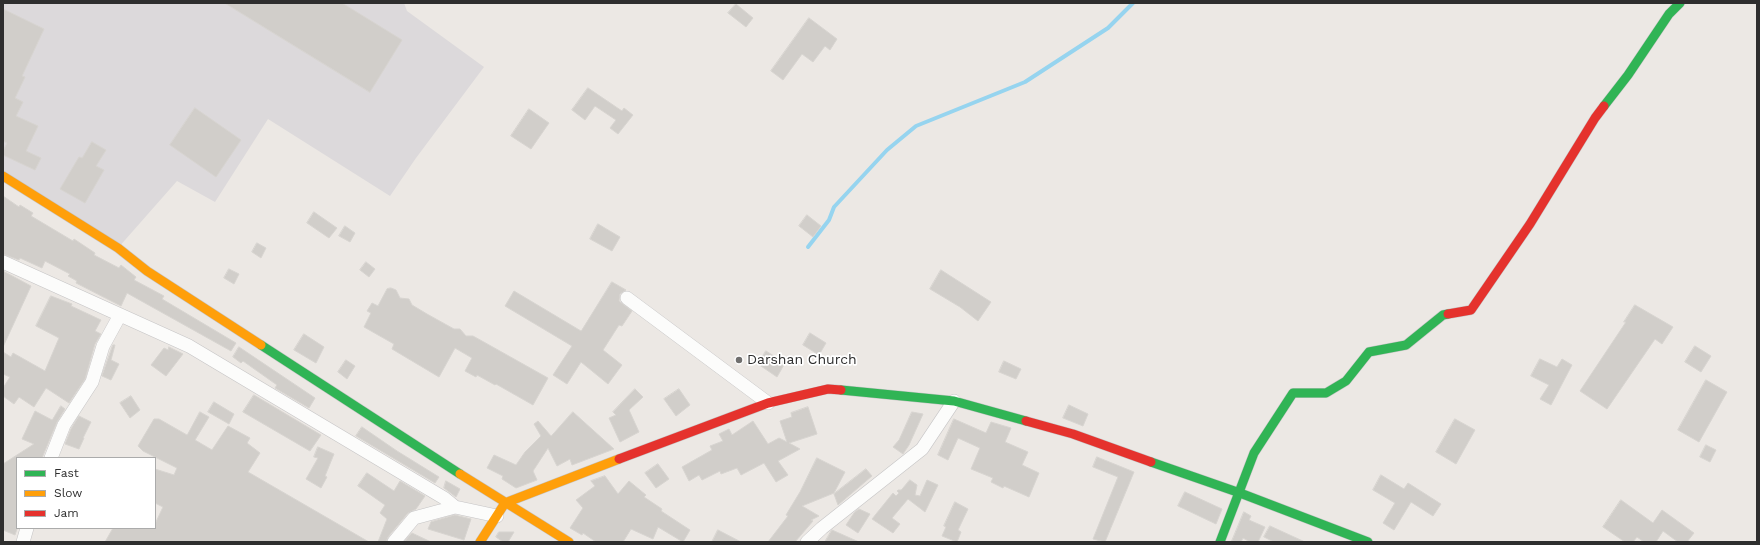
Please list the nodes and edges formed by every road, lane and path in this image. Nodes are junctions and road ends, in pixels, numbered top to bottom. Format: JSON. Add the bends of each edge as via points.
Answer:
{"nodes":[{"id":1,"x":1680,"y":3,"type":"edge"},
{"id":2,"x":3,"y":176,"type":"edge"},
{"id":3,"x":3,"y":262,"type":"edge"},
{"id":4,"x":627,"y":298,"type":"dead end"},
{"id":5,"x":120,"y":315,"type":"junction"},
{"id":6,"x":954,"y":401,"type":"junction"},
{"id":7,"x":768,"y":403,"type":"junction"},
{"id":8,"x":51,"y":457,"type":"edge"},
{"id":9,"x":1240,"y":493,"type":"junction"},
{"id":10,"x":505,"y":503,"type":"junction"},
{"id":11,"x":455,"y":507,"type":"junction"},
{"id":12,"x":497,"y":516,"type":"junction"},
{"id":13,"x":27,"y":529,"type":"edge"},
{"id":14,"x":23,"y":542,"type":"edge"},
{"id":15,"x":394,"y":542,"type":"edge"},
{"id":16,"x":480,"y":542,"type":"edge"},
{"id":17,"x":569,"y":542,"type":"edge"},
{"id":18,"x":807,"y":542,"type":"edge"},
{"id":19,"x":1220,"y":542,"type":"edge"},
{"id":20,"x":1368,"y":542,"type":"edge"}],
"edges":[{"from":1,"to":9,"type":"street","via":[[1669,14],[1595,118],[1530,224],[1471,310],[1444,315],[1406,345],[1370,352],[1346,381],[1326,393],[1293,393],[1254,452]]},
{"from":2,"to":10,"type":"street","via":[[118,248],[148,271]]},
{"from":3,"to":5,"type":"street"},
{"from":4,"to":7,"type":"street"},
{"from":5,"to":8,"type":"street","via":[[103,346],[92,382],[64,425]]},
{"from":5,"to":11,"type":"street","via":[[205,356],[444,498]]},
{"from":6,"to":7,"type":"street","via":[[828,389]]},
{"from":6,"to":9,"type":"street","via":[[1074,434]]},
{"from":6,"to":18,"type":"street","via":[[922,449]]},
{"from":7,"to":10,"type":"street"},
{"from":9,"to":19,"type":"street"},
{"from":9,"to":20,"type":"street"},
{"from":10,"to":12,"type":"street"},
{"from":10,"to":17,"type":"street"},
{"from":11,"to":12,"type":"street"},
{"from":11,"to":15,"type":"street","via":[[414,518]]},
{"from":12,"to":16,"type":"street"},
{"from":13,"to":14,"type":"street"}]}
